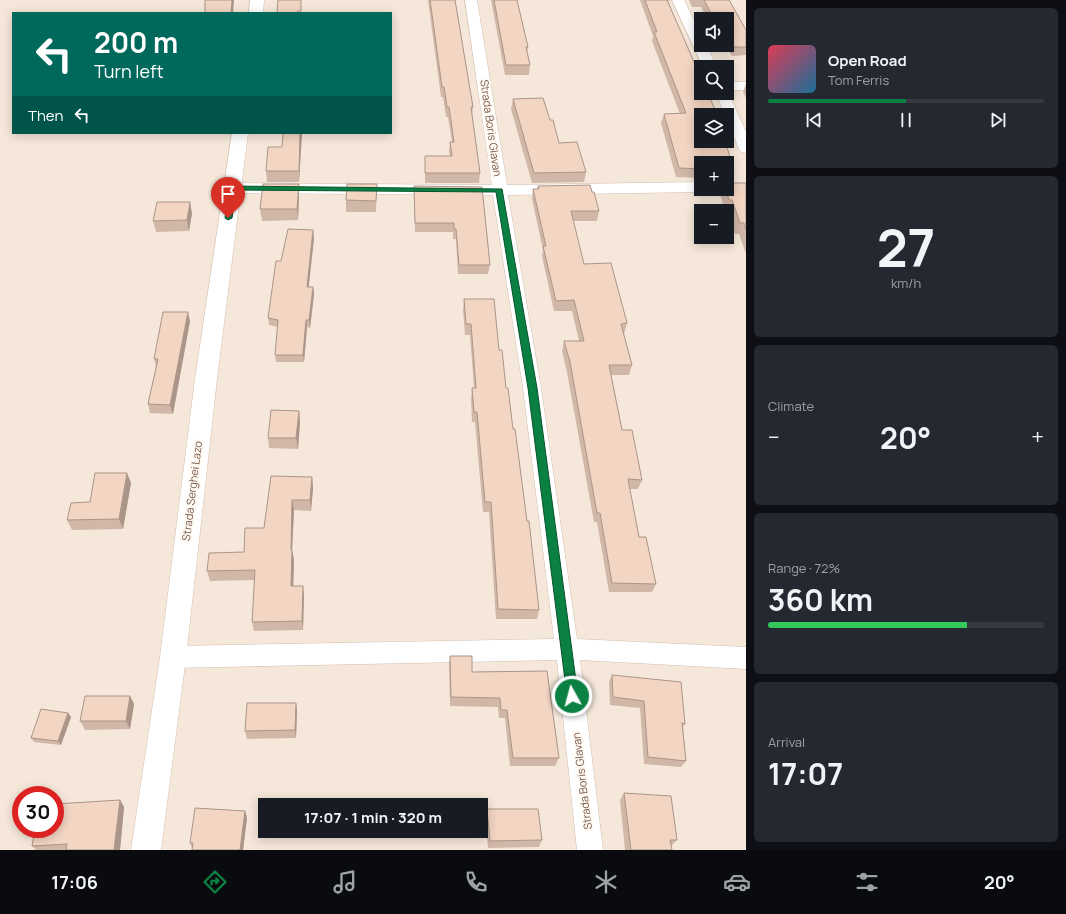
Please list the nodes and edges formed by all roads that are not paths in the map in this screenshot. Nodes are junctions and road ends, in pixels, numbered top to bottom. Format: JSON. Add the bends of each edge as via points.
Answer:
{"nodes":[{"id":1,"x":257,"y":0,"type":"edge"},
{"id":2,"x":471,"y":0,"type":"edge"},
{"id":3,"x":678,"y":0,"type":"edge"},
{"id":4,"x":256,"y":12,"type":"edge"},
{"id":5,"x":707,"y":60,"type":"edge"},
{"id":6,"x":734,"y":86,"type":"edge"},
{"id":7,"x":746,"y":86,"type":"edge"},
{"id":8,"x":726,"y":100,"type":"edge"},
{"id":9,"x":240,"y":134,"type":"edge"},
{"id":10,"x":746,"y":149,"type":"edge"},
{"id":11,"x":694,"y":187,"type":"edge"},
{"id":12,"x":232,"y":188,"type":"junction"},
{"id":13,"x":500,"y":190,"type":"junction"},
{"id":14,"x":567,"y":649,"type":"junction"},
{"id":15,"x":173,"y":657,"type":"junction"},
{"id":16,"x":746,"y":658,"type":"edge"},
{"id":17,"x":146,"y":850,"type":"edge"},
{"id":18,"x":590,"y":850,"type":"edge"}],
"edges":[{"from":1,"to":4,"type":"street"},
{"from":2,"to":13,"type":"street","name":"Strada Boris Glavan"},
{"from":3,"to":5,"type":"street"},
{"from":6,"to":7,"type":"street"},
{"from":8,"to":10,"type":"street"},
{"from":9,"to":12,"type":"street","name":"Strada Serghei Lazo"},
{"from":11,"to":13,"type":"street"},
{"from":12,"to":13,"type":"street"},
{"from":12,"to":15,"type":"street","name":"Strada Serghei Lazo"},
{"from":13,"to":14,"type":"street","name":"Strada Boris Glavan","via":[[532,388]]},
{"from":14,"to":15,"type":"street"},
{"from":14,"to":16,"type":"street"},
{"from":14,"to":18,"type":"street","name":"Strada Boris Glavan"},
{"from":15,"to":17,"type":"street","name":"Strada Serghei Lazo"}]}
